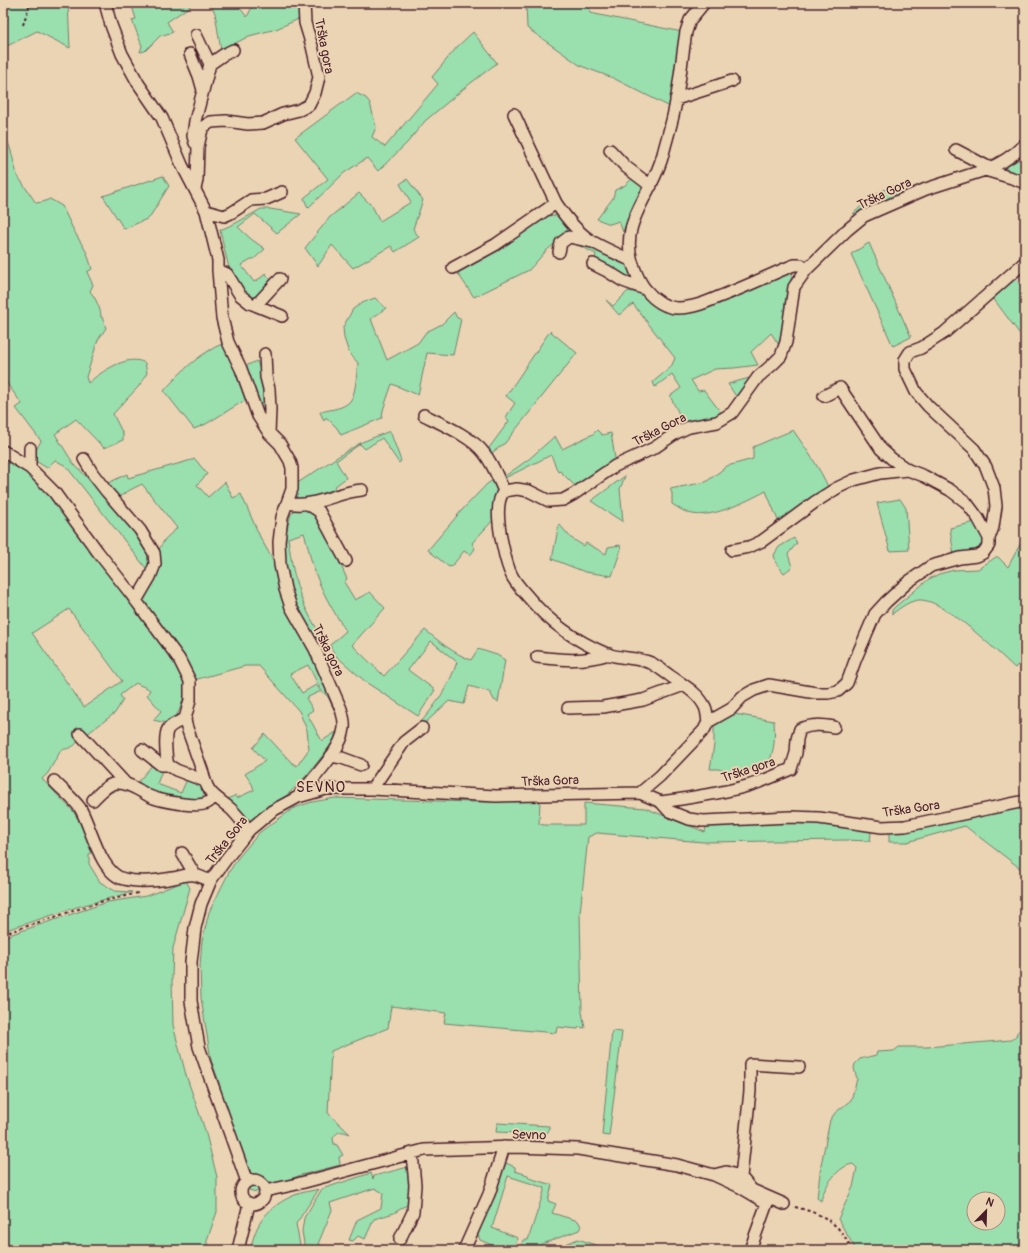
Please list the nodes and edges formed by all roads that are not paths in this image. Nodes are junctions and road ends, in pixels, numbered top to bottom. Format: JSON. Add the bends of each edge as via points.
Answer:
{"nodes":[{"id":1,"x":105,"y":3,"type":"edge"},
{"id":2,"x":304,"y":3,"type":"edge"},
{"id":3,"x":704,"y":3,"type":"edge"},
{"id":4,"x":196,"y":35,"type":"dead end"},
{"id":5,"x":233,"y":50,"type":"dead end"},
{"id":6,"x":190,"y":54,"type":"dead end"},
{"id":7,"x":210,"y":64,"type":"junction"},
{"id":8,"x":732,"y":81,"type":"dead end"},
{"id":9,"x":203,"y":90,"type":"junction"},
{"id":10,"x":676,"y":99,"type":"junction"},
{"id":11,"x":514,"y":114,"type":"dead end"},
{"id":12,"x":1025,"y":144,"type":"edge"},
{"id":13,"x":198,"y":147,"type":"junction"},
{"id":14,"x":610,"y":150,"type":"dead end"},
{"id":15,"x":956,"y":150,"type":"dead end"},
{"id":16,"x":987,"y":169,"type":"junction"},
{"id":17,"x":1025,"y":183,"type":"edge"},
{"id":18,"x":651,"y":186,"type":"junction"},
{"id":19,"x":195,"y":189,"type":"junction"},
{"id":20,"x":282,"y":192,"type":"dead end"},
{"id":21,"x":556,"y":203,"type":"junction"},
{"id":22,"x":206,"y":211,"type":"junction"},
{"id":23,"x":592,"y":242,"type":"junction"},
{"id":24,"x":559,"y":252,"type":"dead end"},
{"id":25,"x":630,"y":260,"type":"junction"},
{"id":26,"x":1025,"y":262,"type":"edge"},
{"id":27,"x":593,"y":264,"type":"dead end"},
{"id":28,"x":453,"y":268,"type":"dead end"},
{"id":29,"x":218,"y":270,"type":"junction"},
{"id":30,"x":806,"y":270,"type":"junction"},
{"id":31,"x":280,"y":279,"type":"dead end"},
{"id":32,"x":645,"y":289,"type":"junction"},
{"id":33,"x":256,"y":305,"type":"junction"},
{"id":34,"x":282,"y":316,"type":"dead end"},
{"id":35,"x":265,"y":354,"type":"dead end"},
{"id":36,"x":824,"y":396,"type":"dead end"},
{"id":37,"x":424,"y":415,"type":"dead end"},
{"id":38,"x":269,"y":433,"type":"junction"},
{"id":39,"x":30,"y":448,"type":"dead end"},
{"id":40,"x":3,"y":451,"type":"edge"},
{"id":41,"x":84,"y":459,"type":"dead end"},
{"id":42,"x":30,"y":468,"type":"junction"},
{"id":43,"x":908,"y":470,"type":"junction"},
{"id":44,"x":362,"y":490,"type":"dead end"},
{"id":45,"x":504,"y":491,"type":"junction"},
{"id":46,"x":287,"y":503,"type":"junction"},
{"id":47,"x":308,"y":504,"type":"junction"},
{"id":48,"x":989,"y":538,"type":"junction"},
{"id":49,"x":732,"y":550,"type":"dead end"},
{"id":50,"x":346,"y":561,"type":"dead end"},
{"id":51,"x":136,"y":601,"type":"junction"},
{"id":52,"x":609,"y":654,"type":"junction"},
{"id":53,"x":538,"y":657,"type":"dead end"},
{"id":54,"x":684,"y":685,"type":"junction"},
{"id":55,"x":568,"y":708,"type":"dead end"},
{"id":56,"x":185,"y":719,"type":"junction"},
{"id":57,"x":708,"y":722,"type":"junction"},
{"id":58,"x":834,"y":727,"type":"dead end"},
{"id":59,"x":422,"y":728,"type":"dead end"},
{"id":60,"x":80,"y":734,"type":"dead end"},
{"id":61,"x":142,"y":750,"type":"dead end"},
{"id":62,"x":331,"y":756,"type":"junction"},
{"id":63,"x":168,"y":765,"type":"junction"},
{"id":64,"x":361,"y":765,"type":"dead end"},
{"id":65,"x":54,"y":781,"type":"dead end"},
{"id":66,"x":205,"y":781,"type":"junction"},
{"id":67,"x":126,"y":784,"type":"junction"},
{"id":68,"x":372,"y":789,"type":"junction"},
{"id":69,"x":640,"y":793,"type":"junction"},
{"id":70,"x":212,"y":795,"type":"junction"},
{"id":71,"x":298,"y":797,"type":"junction"},
{"id":72,"x":93,"y":800,"type":"dead end"},
{"id":73,"x":661,"y":802,"type":"junction"},
{"id":74,"x":1025,"y":802,"type":"edge"},
{"id":75,"x":249,"y":830,"type":"junction"},
{"id":76,"x":182,"y":853,"type":"dead end"},
{"id":77,"x":195,"y":875,"type":"junction"},
{"id":78,"x":211,"y":880,"type":"junction"},
{"id":79,"x":799,"y":1066,"type":"dead end"},
{"id":80,"x":504,"y":1147,"type":"junction"},
{"id":81,"x":412,"y":1153,"type":"junction"},
{"id":82,"x":714,"y":1175,"type":"junction"},
{"id":83,"x":741,"y":1176,"type":"junction"},
{"id":84,"x":247,"y":1182,"type":"junction"},
{"id":85,"x":265,"y":1191,"type":"junction"},
{"id":86,"x":249,"y":1204,"type":"junction"},
{"id":87,"x":784,"y":1204,"type":"road end"},
{"id":88,"x":400,"y":1239,"type":"dead end"},
{"id":89,"x":238,"y":1250,"type":"edge"},
{"id":90,"x":464,"y":1250,"type":"edge"},
{"id":91,"x":750,"y":1250,"type":"edge"}],
"edges":[{"from":1,"to":19,"type":"street","name":"Trška gora","via":[[110,25],[122,54],[162,118]]},
{"from":2,"to":13,"type":"street","name":"Trška gora","via":[[305,23],[319,77],[309,105],[263,123],[210,122],[203,127]]},
{"from":3,"to":10,"type":"street","via":[[690,20],[686,32]]},
{"from":4,"to":7,"type":"street"},
{"from":5,"to":7,"type":"street"},
{"from":6,"to":9,"type":"street"},
{"from":7,"to":9,"type":"street","name":"Trška gora"},
{"from":8,"to":10,"type":"street"},
{"from":9,"to":13,"type":"street","name":"Trška gora","via":[[193,136]]},
{"from":10,"to":18,"type":"street","via":[[662,158]]},
{"from":11,"to":21,"type":"street"},
{"from":12,"to":16,"type":"street","name":"Trška Gora","via":[[1015,154]]},
{"from":13,"to":19,"type":"street","name":"Trška gora"},
{"from":14,"to":18,"type":"street","via":[[626,167]]},
{"from":15,"to":16,"type":"street"},
{"from":16,"to":17,"type":"street"},
{"from":16,"to":30,"type":"street","name":"Trška Gora","via":[[926,189],[864,216]]},
{"from":18,"to":25,"type":"street","via":[[630,229]]},
{"from":19,"to":22,"type":"street","name":"Trška gora"},
{"from":20,"to":22,"type":"street","via":[[266,199],[251,200],[224,216]]},
{"from":21,"to":23,"type":"street","via":[[564,216]]},
{"from":21,"to":28,"type":"street","via":[[495,245]]},
{"from":22,"to":29,"type":"street","name":"Trška gora"},
{"from":23,"to":24,"type":"street","via":[[569,237],[561,243]]},
{"from":23,"to":25,"type":"street"},
{"from":25,"to":32,"type":"street"},
{"from":26,"to":48,"type":"street","via":[[944,333],[910,352],[905,360],[905,369],[916,392],[974,449],[986,467],[994,488],[996,506]]},
{"from":27,"to":32,"type":"street"},
{"from":29,"to":33,"type":"street","via":[[227,274],[240,295]]},
{"from":29,"to":38,"type":"street","name":"Trška gora","via":[[222,318],[228,342],[258,416]]},
{"from":30,"to":32,"type":"street","via":[[801,265],[794,265],[736,291],[691,307],[676,308],[663,304],[655,300]]},
{"from":30,"to":45,"type":"street","name":"Trška Gora","via":[[794,286],[786,342],[781,356],[758,377],[732,413],[717,422],[689,427],[676,433],[654,448],[615,466],[563,500],[549,501],[529,491],[517,489]]},
{"from":31,"to":33,"type":"street"},
{"from":33,"to":34,"type":"street"},
{"from":35,"to":38,"type":"street","via":[[269,389]]},
{"from":36,"to":43,"type":"street","via":[[840,388],[880,448]]},
{"from":37,"to":45,"type":"street","via":[[452,429],[484,452]]},
{"from":38,"to":46,"type":"street","name":"Trška gora","via":[[280,444],[292,468],[292,489]]},
{"from":39,"to":42,"type":"street"},
{"from":40,"to":42,"type":"street"},
{"from":41,"to":51,"type":"street","via":[[107,492],[140,530],[154,553],[155,564]]},
{"from":42,"to":51,"type":"street","via":[[54,492]]},
{"from":43,"to":48,"type":"street","via":[[950,490],[966,502]]},
{"from":43,"to":49,"type":"street","via":[[880,473],[854,480],[815,502],[762,542],[749,548]]},
{"from":44,"to":47,"type":"street"},
{"from":45,"to":52,"type":"street","via":[[500,495],[499,525],[504,553],[512,576],[541,612],[566,633]]},
{"from":46,"to":47,"type":"street"},
{"from":46,"to":62,"type":"street","name":"Trška gora","via":[[282,517],[279,542],[285,590],[291,607],[315,650],[344,719],[343,735]]},
{"from":47,"to":50,"type":"street","via":[[319,511]]},
{"from":48,"to":57,"type":"street","via":[[983,553],[931,566],[886,602],[875,614],[847,683],[838,691],[816,693],[769,685],[742,697],[731,709]]},
{"from":51,"to":56,"type":"street","via":[[179,659],[190,681],[190,700]]},
{"from":52,"to":53,"type":"street","via":[[593,659],[571,660]]},
{"from":52,"to":54,"type":"street","via":[[652,663]]},
{"from":54,"to":55,"type":"street","via":[[643,700]]},
{"from":54,"to":57,"type":"street","via":[[705,707]]},
{"from":56,"to":63,"type":"street","via":[[168,729]]},
{"from":56,"to":66,"type":"street"},
{"from":57,"to":69,"type":"street","via":[[704,730],[660,776]]},
{"from":58,"to":73,"type":"street","name":"Trška gora","via":[[818,725],[800,729],[791,769],[768,779],[725,791]]},
{"from":59,"to":68,"type":"street","via":[[404,742]]},
{"from":60,"to":67,"type":"street"},
{"from":61,"to":63,"type":"street","via":[[161,765]]},
{"from":62,"to":64,"type":"street"},
{"from":62,"to":71,"type":"street","name":"Trška gora"},
{"from":63,"to":66,"type":"street"},
{"from":65,"to":77,"type":"street","name":"Trška gora","via":[[78,806],[102,859],[116,877],[143,881]]},
{"from":66,"to":70,"type":"street"},
{"from":67,"to":70,"type":"street","via":[[164,802],[206,804],[212,799]]},
{"from":67,"to":72,"type":"street","via":[[117,783],[107,787]]},
{"from":68,"to":69,"type":"street","name":"Trška Gora","via":[[496,796]]},
{"from":68,"to":71,"type":"street","name":"Trška Gora","via":[[326,789]]},
{"from":69,"to":73,"type":"street","name":"Trška Gora"},
{"from":70,"to":75,"type":"street","via":[[232,810]]},
{"from":71,"to":75,"type":"street","name":"Trška Gora","via":[[272,811]]},
{"from":73,"to":74,"type":"street","name":"Trška Gora","via":[[669,811],[689,819],[703,821],[790,817],[819,818],[882,827],[905,826]]},
{"from":75,"to":78,"type":"street","name":"Trška Gora"},
{"from":76,"to":77,"type":"street","name":"Trška gora"},
{"from":77,"to":78,"type":"street","name":"Trška gora"},
{"from":78,"to":84,"type":"street","name":"Trška Gora","via":[[195,928],[191,962],[191,1001],[200,1047]]},
{"from":79,"to":83,"type":"street","via":[[750,1064],[750,1090]]},
{"from":80,"to":81,"type":"street","name":"Sevno","via":[[424,1150]]},
{"from":80,"to":82,"type":"street","name":"Sevno","via":[[578,1149],[677,1164]]},
{"from":80,"to":90,"type":"street","via":[[489,1194]]},
{"from":81,"to":85,"type":"street","name":"Sevno"},
{"from":81,"to":88,"type":"street","via":[[415,1185],[413,1212]]},
{"from":82,"to":83,"type":"street","name":"Sevno","via":[[726,1172]]},
{"from":82,"to":91,"type":"street","via":[[767,1203]]},
{"from":83,"to":87,"type":"street","via":[[752,1190]]},
{"from":84,"to":85,"type":"street","via":[[258,1182]]},
{"from":84,"to":86,"type":"street","via":[[242,1187],[241,1195]]},
{"from":85,"to":86,"type":"street","via":[[261,1202]]},
{"from":86,"to":89,"type":"street"}]}
